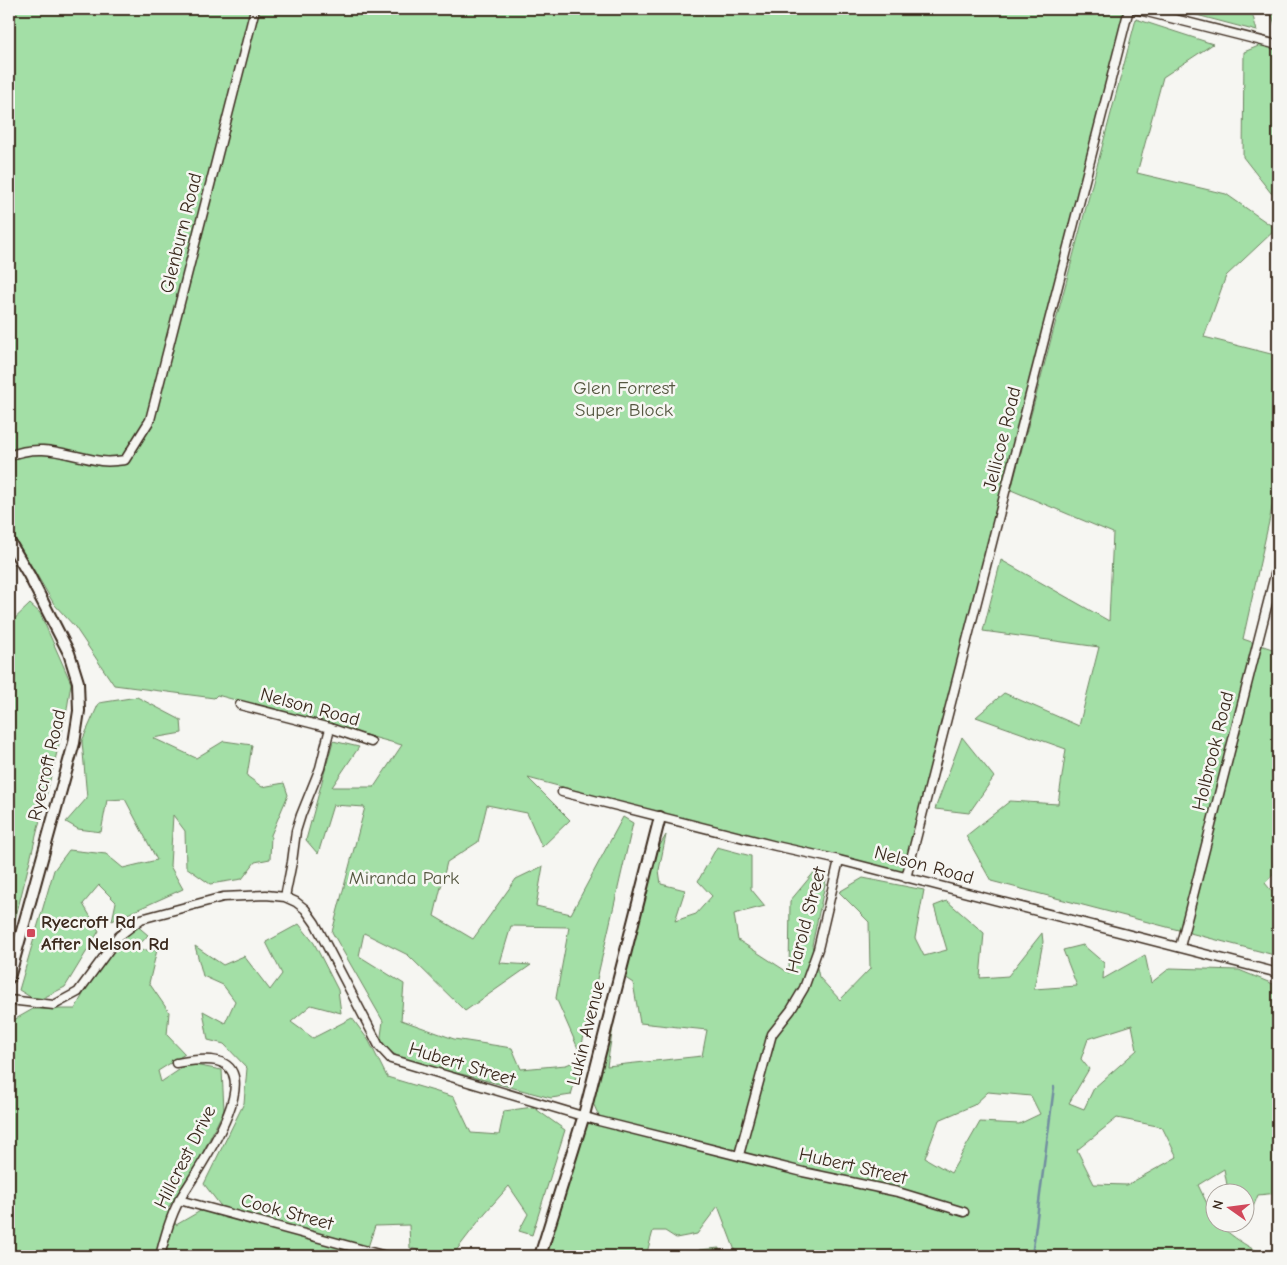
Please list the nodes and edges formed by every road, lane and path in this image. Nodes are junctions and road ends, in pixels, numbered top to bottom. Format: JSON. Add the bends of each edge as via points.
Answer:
{"nodes":[{"id":1,"x":255,"y":9,"type":"edge"},
{"id":2,"x":1129,"y":9,"type":"edge"},
{"id":3,"x":1135,"y":9,"type":"edge"},
{"id":4,"x":1278,"y":45,"type":"edge"},
{"id":5,"x":9,"y":456,"type":"edge"},
{"id":6,"x":9,"y":542,"type":"edge"},
{"id":7,"x":1278,"y":563,"type":"edge"},
{"id":8,"x":240,"y":705,"type":"dead end"},
{"id":9,"x":330,"y":728,"type":"junction"},
{"id":10,"x":371,"y":742,"type":"dead end"},
{"id":11,"x":562,"y":792,"type":"dead end"},
{"id":12,"x":660,"y":817,"type":"junction"},
{"id":13,"x":838,"y":860,"type":"junction"},
{"id":14,"x":906,"y":878,"type":"junction"},
{"id":15,"x":285,"y":897,"type":"junction"},
{"id":16,"x":1180,"y":947,"type":"junction"},
{"id":17,"x":1278,"y":973,"type":"edge"},
{"id":18,"x":9,"y":978,"type":"edge"},
{"id":19,"x":9,"y":1000,"type":"edge"},
{"id":20,"x":176,"y":1063,"type":"dead end"},
{"id":21,"x":584,"y":1115,"type":"junction"},
{"id":22,"x":739,"y":1155,"type":"junction"},
{"id":23,"x":179,"y":1200,"type":"junction"},
{"id":24,"x":964,"y":1212,"type":"dead end"},
{"id":25,"x":160,"y":1256,"type":"edge"},
{"id":26,"x":386,"y":1256,"type":"edge"},
{"id":27,"x":540,"y":1256,"type":"edge"}],
"edges":[{"from":1,"to":5,"type":"street","name":"Glenburn Road","via":[[150,420],[125,460],[104,461],[44,449],[22,450]]},
{"from":2,"to":14,"type":"street","name":"Jellicoe Road"},
{"from":3,"to":4,"type":"street"},
{"from":6,"to":18,"type":"street","name":"Ryecroft Road","via":[[69,653],[78,682],[79,711],[74,742]]},
{"from":7,"to":16,"type":"street","name":"Holbrook Road"},
{"from":8,"to":9,"type":"street","name":"Nelson Road"},
{"from":9,"to":10,"type":"street","name":"Nelson Road"},
{"from":9,"to":15,"type":"street","via":[[320,768],[296,831]]},
{"from":11,"to":12,"type":"street","name":"Nelson Road"},
{"from":12,"to":13,"type":"street","name":"Nelson Road"},
{"from":12,"to":21,"type":"street","name":"Lukin Avenue"},
{"from":13,"to":14,"type":"street","name":"Nelson Road"},
{"from":13,"to":22,"type":"street","name":"Harold Street","via":[[818,949],[804,988],[772,1034]]},
{"from":14,"to":16,"type":"street","name":"Nelson Road"},
{"from":15,"to":19,"type":"street","name":"Hubert Street","via":[[223,897],[141,919],[119,936],[78,992],[54,1005]]},
{"from":15,"to":21,"type":"street","name":"Hubert Street","via":[[305,909],[315,923],[379,1046],[391,1059]]},
{"from":16,"to":17,"type":"street","name":"Nelson Road"},
{"from":20,"to":23,"type":"street","name":"Hillcrest Drive","via":[[219,1061],[231,1070],[235,1085],[226,1120]]},
{"from":21,"to":22,"type":"street","name":"Hubert Street"},
{"from":21,"to":27,"type":"street","name":"Lukin Avenue"},
{"from":22,"to":24,"type":"street","name":"Hubert Street","via":[[898,1192]]},
{"from":23,"to":25,"type":"street","name":"Hillcrest Drive"},
{"from":23,"to":26,"type":"street","name":"Cook Street"}]}
